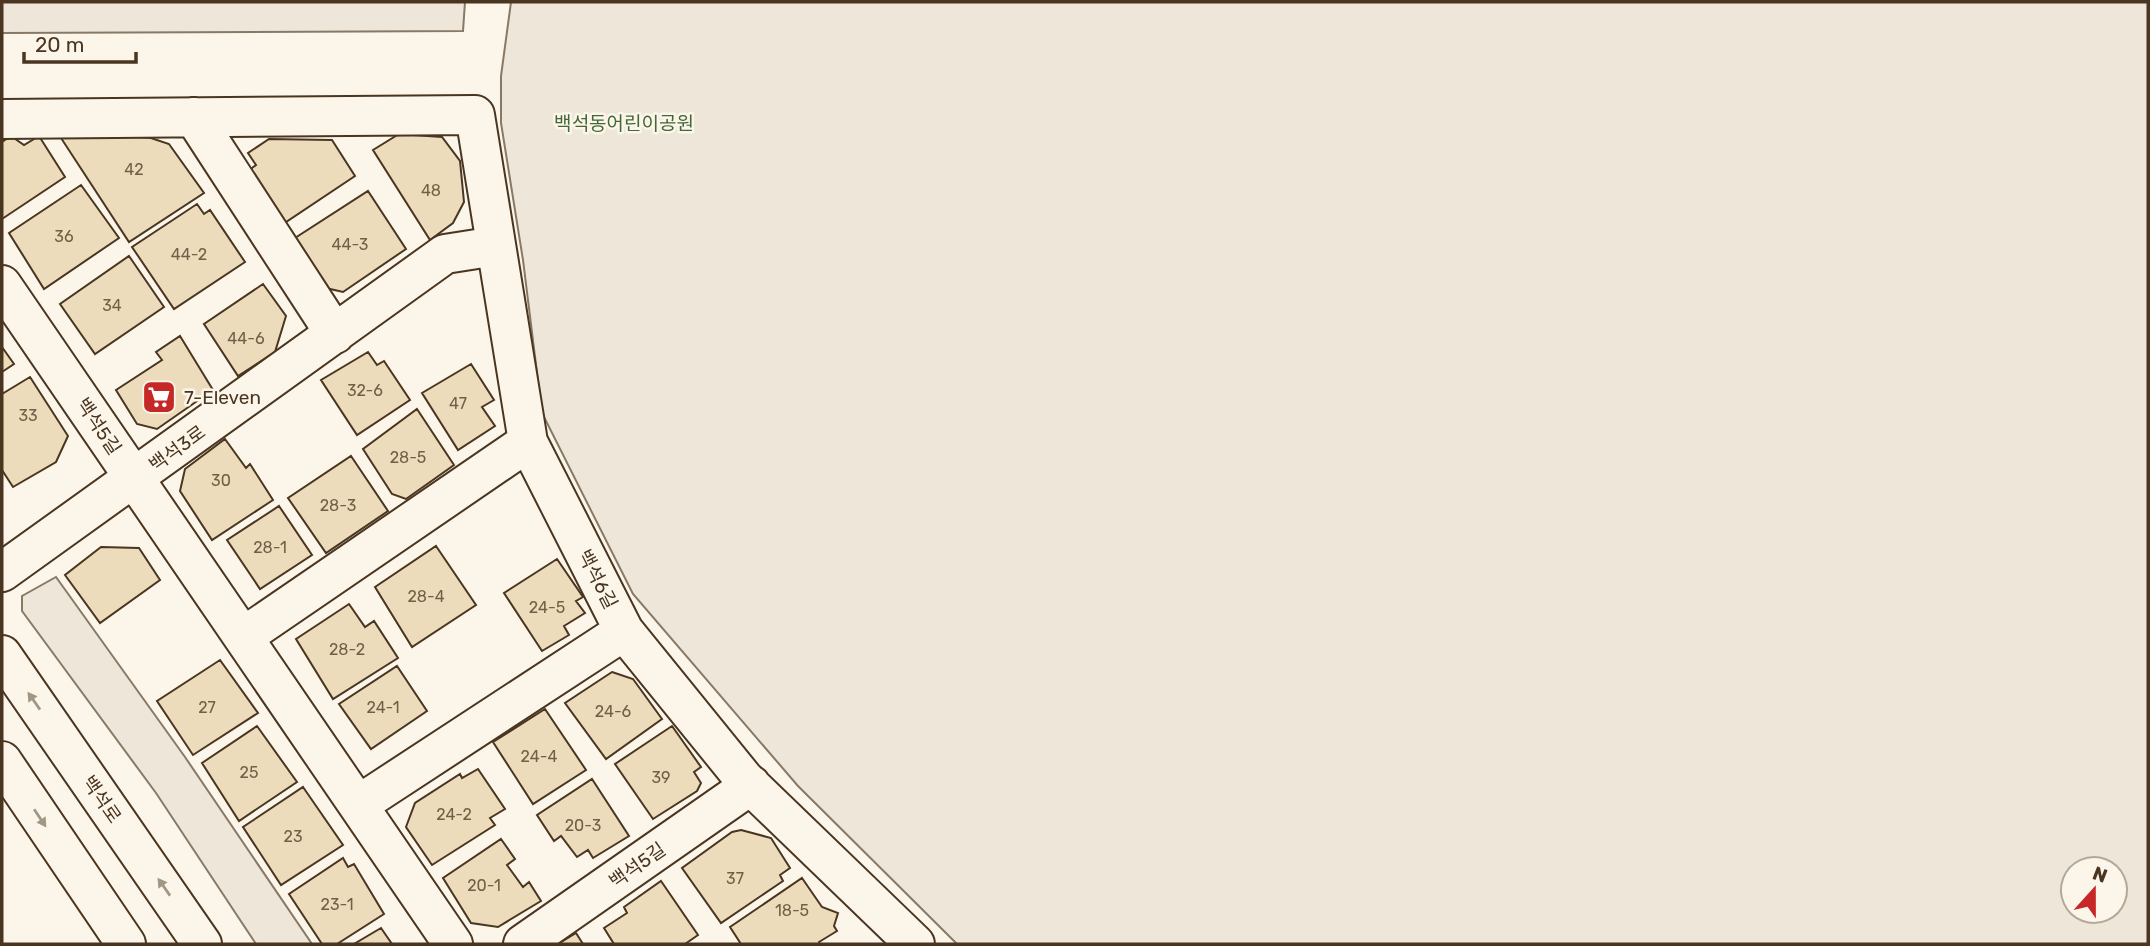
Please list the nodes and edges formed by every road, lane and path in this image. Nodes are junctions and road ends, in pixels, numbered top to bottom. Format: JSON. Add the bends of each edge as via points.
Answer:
{"nodes":[{"id":1,"x":194,"y":117,"type":"junction"},
{"id":2,"x":2,"y":119,"type":"edge"},
{"id":3,"x":496,"y":246,"type":"junction"},
{"id":4,"x":2,"y":285,"type":"edge"},
{"id":5,"x":335,"y":334,"type":"junction"},
{"id":6,"x":528,"y":442,"type":"junction"},
{"id":7,"x":135,"y":479,"type":"junction"},
{"id":8,"x":2,"y":572,"type":"edge"},
{"id":9,"x":624,"y":631,"type":"junction"},
{"id":10,"x":243,"y":638,"type":"junction"},
{"id":11,"x":2,"y":655,"type":"edge"},
{"id":12,"x":2,"y":761,"type":"edge"},
{"id":13,"x":751,"y":785,"type":"junction"},
{"id":14,"x":358,"y":806,"type":"junction"},
{"id":15,"x":898,"y":939,"type":"edge"},
{"id":16,"x":125,"y":944,"type":"edge"},
{"id":17,"x":202,"y":944,"type":"edge"},
{"id":18,"x":453,"y":944,"type":"edge"},
{"id":19,"x":523,"y":944,"type":"edge"}],
"edges":[{"from":1,"to":2,"type":"street"},
{"from":1,"to":3,"type":"street","name":"백석6길","via":[[475,115]]},
{"from":1,"to":5,"type":"street"},
{"from":3,"to":5,"type":"street","name":"백석3로","via":[[445,254]]},
{"from":3,"to":6,"type":"street","name":"백석6길"},
{"from":4,"to":7,"type":"street","name":"백석5길"},
{"from":5,"to":7,"type":"street","name":"백석3로"},
{"from":6,"to":9,"type":"street","name":"백석6길"},
{"from":6,"to":10,"type":"street"},
{"from":7,"to":8,"type":"street","name":"백석3로"},
{"from":7,"to":10,"type":"street","name":"백석5길"},
{"from":9,"to":13,"type":"street","name":"백석6길"},
{"from":9,"to":14,"type":"street"},
{"from":10,"to":14,"type":"street","name":"백석5길"},
{"from":17,"to":11,"type":"street","name":"백석로","one_way":true},
{"from":12,"to":16,"type":"street","one_way":true},
{"from":13,"to":15,"type":"street","name":"백석6길"},
{"from":13,"to":19,"type":"street","name":"백석5길"},
{"from":14,"to":18,"type":"street","name":"백석5길"}]}
